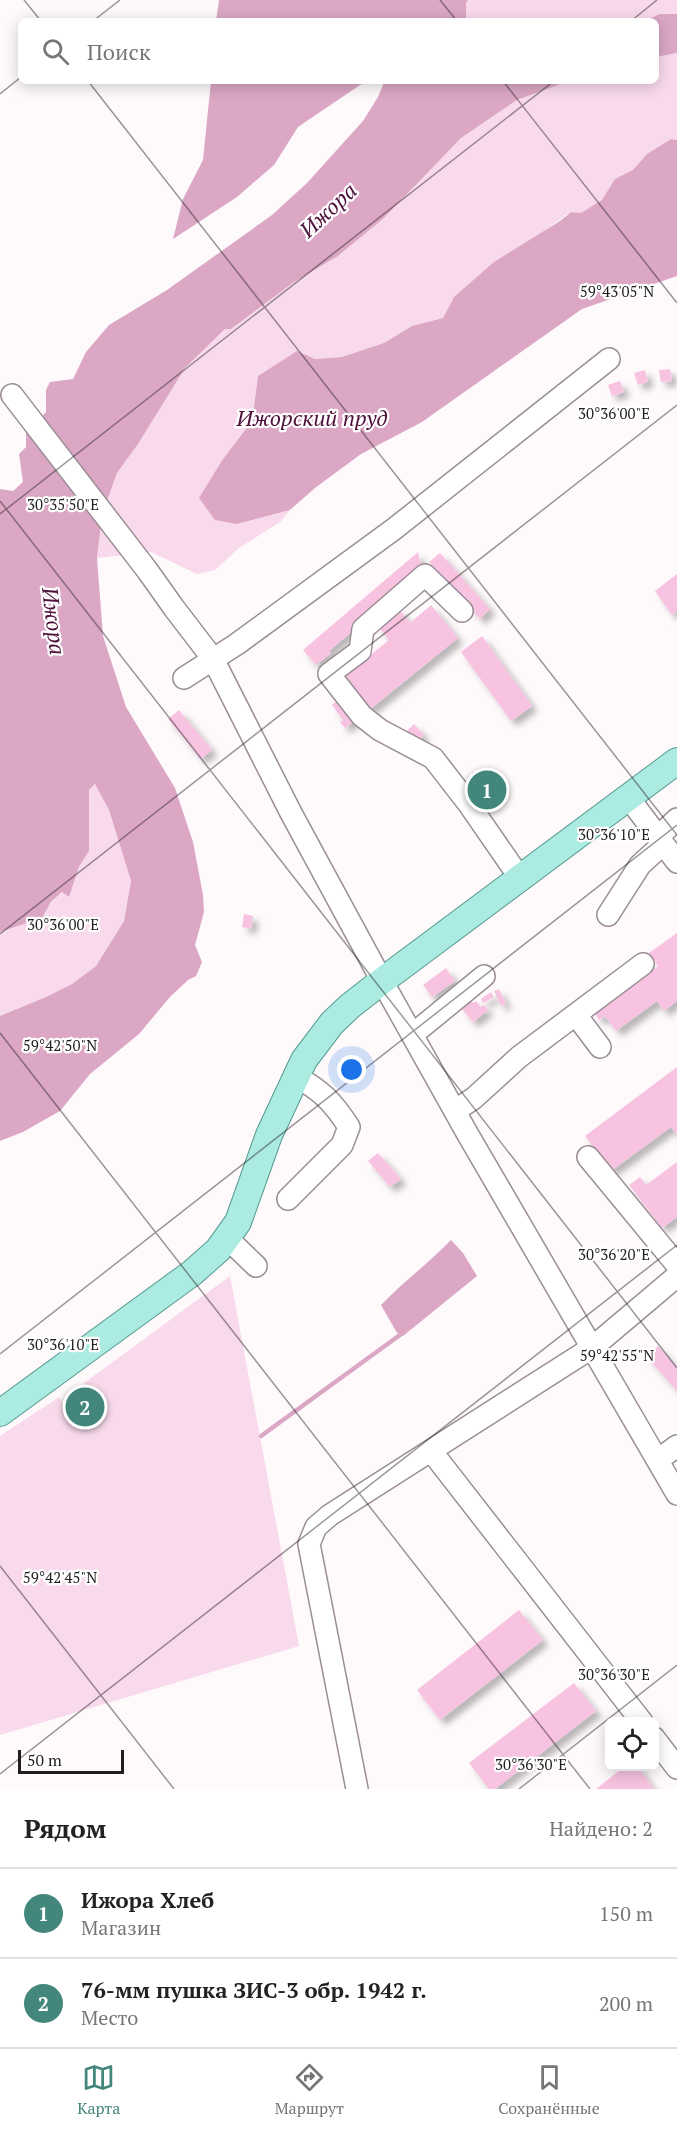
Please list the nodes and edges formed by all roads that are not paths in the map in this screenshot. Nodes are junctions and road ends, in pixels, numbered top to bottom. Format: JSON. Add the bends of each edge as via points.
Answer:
{"nodes":[{"id":1,"x":609,"y":359,"type":"dead end"},
{"id":2,"x":12,"y":395,"type":"dead end"},
{"id":3,"x":462,"y":611,"type":"dead end"},
{"id":4,"x":213,"y":658,"type":"junction"},
{"id":5,"x":184,"y":678,"type":"dead end"},
{"id":6,"x":677,"y":761,"type":"edge"},
{"id":7,"x":628,"y":797,"type":"junction"},
{"id":8,"x":677,"y":819,"type":"edge"},
{"id":9,"x":660,"y":840,"type":"junction"},
{"id":10,"x":677,"y":862,"type":"edge"},
{"id":11,"x":520,"y":878,"type":"junction"},
{"id":12,"x":608,"y":915,"type":"dead end"},
{"id":13,"x":643,"y":964,"type":"dead end"},
{"id":14,"x":484,"y":976,"type":"dead end"},
{"id":15,"x":382,"y":981,"type":"junction"},
{"id":16,"x":576,"y":1015,"type":"junction"},
{"id":17,"x":424,"y":1029,"type":"junction"},
{"id":18,"x":600,"y":1047,"type":"dead end"},
{"id":19,"x":295,"y":1076,"type":"junction"},
{"id":20,"x":455,"y":1111,"type":"junction"},
{"id":21,"x":588,"y":1156,"type":"dead end"},
{"id":22,"x":288,"y":1199,"type":"dead end"},
{"id":23,"x":228,"y":1239,"type":"junction"},
{"id":24,"x":677,"y":1265,"type":"edge"},
{"id":25,"x":256,"y":1266,"type":"dead end"},
{"id":26,"x":677,"y":1276,"type":"edge"},
{"id":27,"x":593,"y":1347,"type":"junction"},
{"id":28,"x":0,"y":1413,"type":"edge"},
{"id":29,"x":677,"y":1446,"type":"edge"},
{"id":30,"x":426,"y":1455,"type":"junction"},
{"id":31,"x":658,"y":1460,"type":"junction"},
{"id":32,"x":677,"y":1494,"type":"edge"},
{"id":33,"x":638,"y":1717,"type":"edge"},
{"id":34,"x":665,"y":1742,"type":"edge"},
{"id":35,"x":677,"y":1768,"type":"edge"},
{"id":36,"x":357,"y":1789,"type":"edge"}],
"edges":[{"from":1,"to":4,"type":"street","via":[[394,529]]},
{"from":2,"to":4,"type":"street"},
{"from":3,"to":11,"type":"street","via":[[425,575],[363,628],[360,651],[329,674],[362,716],[433,758]]},
{"from":4,"to":5,"type":"street"},
{"from":4,"to":15,"type":"street"},
{"from":6,"to":7,"type":"main road"},
{"from":7,"to":9,"type":"street"},
{"from":7,"to":11,"type":"main road"},
{"from":8,"to":9,"type":"street"},
{"from":9,"to":10,"type":"street"},
{"from":9,"to":12,"type":"street"},
{"from":11,"to":15,"type":"main road"},
{"from":13,"to":16,"type":"street"},
{"from":14,"to":17,"type":"street"},
{"from":15,"to":17,"type":"street"},
{"from":15,"to":19,"type":"main road","via":[[332,1023]]},
{"from":16,"to":18,"type":"street"},
{"from":16,"to":20,"type":"street"},
{"from":17,"to":20,"type":"street"},
{"from":19,"to":22,"type":"street","via":[[324,1094],[349,1127],[342,1145]]},
{"from":19,"to":23,"type":"main road"},
{"from":20,"to":27,"type":"street"},
{"from":21,"to":24,"type":"street"},
{"from":23,"to":25,"type":"street"},
{"from":23,"to":28,"type":"main road","via":[[192,1273]]},
{"from":26,"to":27,"type":"street"},
{"from":27,"to":30,"type":"street"},
{"from":27,"to":31,"type":"street"},
{"from":29,"to":31,"type":"street"},
{"from":30,"to":33,"type":"street"},
{"from":30,"to":36,"type":"street","via":[[330,1515],[316,1527],[309,1544]]},
{"from":31,"to":32,"type":"street"},
{"from":34,"to":35,"type":"street"}]}
